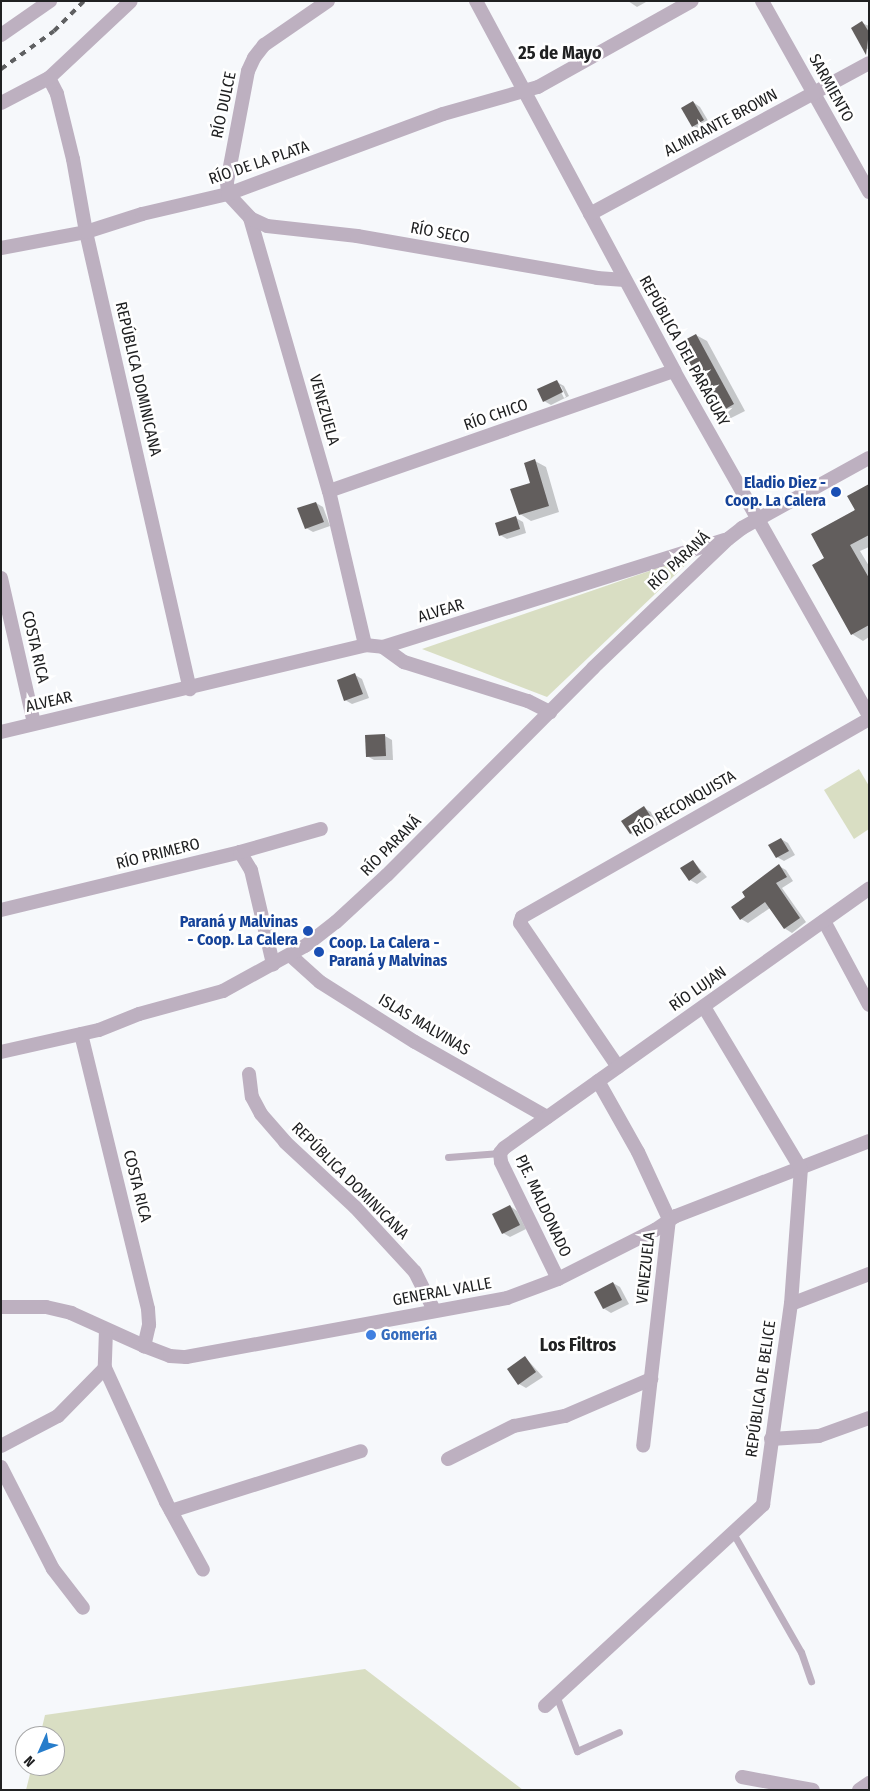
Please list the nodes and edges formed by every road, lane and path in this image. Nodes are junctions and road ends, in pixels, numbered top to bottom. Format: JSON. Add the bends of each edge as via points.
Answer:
{"nodes":[{"id":1,"x":50,"y":1,"type":"edge"},
{"id":2,"x":132,"y":1,"type":"edge"},
{"id":3,"x":328,"y":1,"type":"edge"},
{"id":4,"x":476,"y":1,"type":"edge"},
{"id":5,"x":692,"y":1,"type":"edge"},
{"id":6,"x":762,"y":1,"type":"edge"},
{"id":7,"x":1,"y":35,"type":"edge"},
{"id":8,"x":869,"y":64,"type":"edge"},
{"id":9,"x":49,"y":78,"type":"junction"},
{"id":10,"x":522,"y":92,"type":"junction"},
{"id":11,"x":814,"y":93,"type":"junction"},
{"id":12,"x":1,"y":103,"type":"edge"},
{"id":13,"x":863,"y":169,"type":"edge"},
{"id":14,"x":869,"y":192,"type":"edge"},
{"id":15,"x":228,"y":194,"type":"junction"},
{"id":16,"x":590,"y":214,"type":"junction"},
{"id":17,"x":250,"y":218,"type":"junction"},
{"id":18,"x":86,"y":232,"type":"junction"},
{"id":19,"x":1,"y":248,"type":"edge"},
{"id":20,"x":625,"y":280,"type":"junction"},
{"id":21,"x":674,"y":371,"type":"junction"},
{"id":22,"x":869,"y":458,"type":"edge"},
{"id":23,"x":329,"y":491,"type":"junction"},
{"id":24,"x":759,"y":518,"type":"junction"},
{"id":25,"x":728,"y":540,"type":"junction"},
{"id":26,"x":1,"y":578,"type":"edge"},
{"id":27,"x":364,"y":645,"type":"junction"},
{"id":28,"x":383,"y":648,"type":"junction"},
{"id":29,"x":190,"y":689,"type":"junction"},
{"id":30,"x":550,"y":712,"type":"junction"},
{"id":31,"x":869,"y":715,"type":"edge"},
{"id":32,"x":869,"y":719,"type":"edge"},
{"id":33,"x":34,"y":723,"type":"junction"},
{"id":34,"x":1,"y":732,"type":"edge"},
{"id":35,"x":321,"y":829,"type":"dead end"},
{"id":36,"x":240,"y":852,"type":"junction"},
{"id":37,"x":869,"y":889,"type":"edge"},
{"id":38,"x":1,"y":910,"type":"edge"},
{"id":39,"x":824,"y":921,"type":"junction"},
{"id":40,"x":290,"y":955,"type":"junction"},
{"id":41,"x":273,"y":964,"type":"junction"},
{"id":42,"x":869,"y":1005,"type":"edge"},
{"id":43,"x":704,"y":1007,"type":"junction"},
{"id":44,"x":81,"y":1034,"type":"junction"},
{"id":45,"x":1,"y":1052,"type":"edge"},
{"id":46,"x":618,"y":1067,"type":"junction"},
{"id":47,"x":248,"y":1074,"type":"dead end"},
{"id":48,"x":598,"y":1081,"type":"junction"},
{"id":49,"x":547,"y":1117,"type":"junction"},
{"id":50,"x":869,"y":1141,"type":"edge"},
{"id":51,"x":502,"y":1150,"type":"junction"},
{"id":52,"x":448,"y":1158,"type":"dead end"},
{"id":53,"x":800,"y":1169,"type":"junction"},
{"id":54,"x":669,"y":1219,"type":"junction"},
{"id":55,"x":869,"y":1274,"type":"edge"},
{"id":56,"x":558,"y":1279,"type":"junction"},
{"id":57,"x":791,"y":1304,"type":"junction"},
{"id":58,"x":1,"y":1307,"type":"edge"},
{"id":59,"x":434,"y":1310,"type":"junction"},
{"id":60,"x":106,"y":1330,"type":"junction"},
{"id":61,"x":144,"y":1346,"type":"junction"},
{"id":62,"x":105,"y":1368,"type":"junction"},
{"id":63,"x":651,"y":1379,"type":"junction"},
{"id":64,"x":869,"y":1418,"type":"edge"},
{"id":65,"x":772,"y":1439,"type":"junction"},
{"id":66,"x":1,"y":1446,"type":"edge"},
{"id":67,"x":643,"y":1446,"type":"dead end"},
{"id":68,"x":361,"y":1450,"type":"dead end"},
{"id":69,"x":448,"y":1459,"type":"dead end"},
{"id":70,"x":1,"y":1467,"type":"edge"},
{"id":71,"x":171,"y":1510,"type":"junction"},
{"id":72,"x":733,"y":1533,"type":"junction"},
{"id":73,"x":202,"y":1570,"type":"dead end"},
{"id":74,"x":82,"y":1608,"type":"dead end"},
{"id":75,"x":811,"y":1681,"type":"dead end"},
{"id":76,"x":556,"y":1695,"type":"junction"},
{"id":77,"x":545,"y":1706,"type":"dead end"},
{"id":78,"x":619,"y":1732,"type":"dead end"},
{"id":79,"x":742,"y":1777,"type":"dead end"},
{"id":80,"x":869,"y":1783,"type":"edge"},
{"id":81,"x":813,"y":1790,"type":"edge"},
{"id":82,"x":858,"y":1790,"type":"edge"}],
"edges":[{"from":1,"to":7,"type":"street"},
{"from":2,"to":9,"type":"street"},
{"from":3,"to":15,"type":"street","name":"RÍO DULCE","via":[[264,45],[254,58],[248,71],[228,171]]},
{"from":4,"to":10,"type":"street","name":"REPÚBLICA DEL PARAGUAY"},
{"from":5,"to":10,"type":"street","name":"RÍO DE LA PLATA"},
{"from":6,"to":11,"type":"street","name":"SARMIENTO"},
{"from":8,"to":11,"type":"street","name":"ALMIRANTE BROWN"},
{"from":9,"to":12,"type":"street"},
{"from":9,"to":18,"type":"street","name":"REPÚBLICA DOMINICANA","via":[[64,122]]},
{"from":10,"to":15,"type":"street","name":"RÍO DE LA PLATA","via":[[443,114]]},
{"from":10,"to":16,"type":"street","name":"REPÚBLICA DEL PARAGUAY"},
{"from":11,"to":13,"type":"street","name":"SARMIENTO"},
{"from":11,"to":16,"type":"street","name":"ALMIRANTE BROWN"},
{"from":13,"to":14,"type":"street","name":"SARMIENTO"},
{"from":15,"to":17,"type":"street","name":"VENEZUELA"},
{"from":15,"to":18,"type":"street","name":"RÍO DE LA PLATA","via":[[142,214]]},
{"from":16,"to":20,"type":"street","name":"REPÚBLICA DEL PARAGUAY"},
{"from":17,"to":20,"type":"street","name":"RÍO SECO","via":[[267,226],[357,236],[597,278]]},
{"from":17,"to":23,"type":"street","name":"VENEZUELA"},
{"from":18,"to":19,"type":"street","name":"RÍO DE LA PLATA"},
{"from":18,"to":29,"type":"street","name":"REPÚBLICA DOMINICANA"},
{"from":20,"to":21,"type":"street","name":"REPÚBLICA DEL PARAGUAY"},
{"from":21,"to":23,"type":"street","name":"RÍO CHICO"},
{"from":21,"to":24,"type":"street","name":"REPÚBLICA DEL PARAGUAY"},
{"from":22,"to":24,"type":"street","name":"ALVEAR"},
{"from":23,"to":27,"type":"street","name":"VENEZUELA"},
{"from":24,"to":25,"type":"street","name":"ALVEAR"},
{"from":24,"to":31,"type":"street","name":"REPÚBLICA DEL PARAGUAY"},
{"from":25,"to":28,"type":"street","name":"ALVEAR"},
{"from":25,"to":30,"type":"street","name":"RÍO PARANÁ"},
{"from":26,"to":33,"type":"street","name":"COSTA RICA"},
{"from":27,"to":28,"type":"street","name":"ALVEAR"},
{"from":27,"to":29,"type":"street","name":"ALVEAR"},
{"from":28,"to":30,"type":"street","via":[[404,662],[528,701]]},
{"from":29,"to":33,"type":"street","name":"ALVEAR"},
{"from":30,"to":40,"type":"street","name":"RÍO PARANÁ","via":[[361,899]]},
{"from":32,"to":46,"type":"street","name":"RÍO RECONQUISTA","via":[[522,917],[520,923]]},
{"from":33,"to":34,"type":"street","name":"ALVEAR"},
{"from":35,"to":36,"type":"street","name":"RÍO PRIMERO"},
{"from":36,"to":38,"type":"street","name":"RÍO PRIMERO"},
{"from":36,"to":41,"type":"street","via":[[251,870]]},
{"from":37,"to":39,"type":"street","name":"RÍO LUJAN"},
{"from":39,"to":42,"type":"street"},
{"from":39,"to":43,"type":"street","name":"RÍO LUJAN"},
{"from":40,"to":41,"type":"street","name":"RÍO PARANÁ"},
{"from":40,"to":49,"type":"street","name":"ISLAS MALVINAS","via":[[320,982],[415,1042]]},
{"from":41,"to":44,"type":"street","name":"RÍO PARANÁ","via":[[223,991],[148,1011]]},
{"from":43,"to":46,"type":"street","name":"RÍO LUJAN"},
{"from":43,"to":53,"type":"street"},
{"from":44,"to":45,"type":"street","name":"RÍO PARANÁ"},
{"from":44,"to":61,"type":"street","name":"COSTA RICA","via":[[148,1309],[149,1325]]},
{"from":46,"to":48,"type":"street","name":"RÍO LUJAN"},
{"from":47,"to":59,"type":"street","name":"REPÚBLICA DOMINICANA","via":[[252,1097],[261,1114],[415,1272]]},
{"from":48,"to":49,"type":"street","name":"RÍO LUJAN"},
{"from":48,"to":54,"type":"street","name":"VENEZUELA","via":[[638,1152]]},
{"from":49,"to":51,"type":"street","name":"RÍO LUJAN"},
{"from":50,"to":53,"type":"street","name":"GENERAL VALLE"},
{"from":51,"to":52,"type":"lane"},
{"from":51,"to":56,"type":"street","name":"PJE. MALDONADO","via":[[501,1162]]},
{"from":53,"to":54,"type":"street","name":"GENERAL VALLE"},
{"from":53,"to":57,"type":"street","name":"REPÚBLICA DE BELICE"},
{"from":54,"to":56,"type":"street","name":"GENERAL VALLE","via":[[655,1230]]},
{"from":54,"to":63,"type":"street","name":"VENEZUELA"},
{"from":55,"to":57,"type":"street"},
{"from":56,"to":59,"type":"street","name":"GENERAL VALLE","via":[[507,1298]]},
{"from":57,"to":65,"type":"street","name":"REPÚBLICA DE BELICE"},
{"from":58,"to":60,"type":"street","name":"GENERAL VALLE","via":[[46,1307],[71,1313]]},
{"from":59,"to":61,"type":"street","name":"GENERAL VALLE","via":[[186,1357],[170,1356]]},
{"from":60,"to":61,"type":"street","name":"GENERAL VALLE"},
{"from":60,"to":62,"type":"street"},
{"from":62,"to":66,"type":"street","via":[[58,1416]]},
{"from":62,"to":71,"type":"street"},
{"from":63,"to":67,"type":"street","name":"VENEZUELA"},
{"from":63,"to":69,"type":"street","via":[[565,1416],[514,1426]]},
{"from":64,"to":65,"type":"street","via":[[819,1436]]},
{"from":65,"to":72,"type":"street","name":"REPÚBLICA DE BELICE","via":[[762,1504]]},
{"from":68,"to":71,"type":"street"},
{"from":70,"to":74,"type":"street","via":[[53,1569]]},
{"from":71,"to":73,"type":"street"},
{"from":72,"to":75,"type":"lane","via":[[801,1652]]},
{"from":72,"to":76,"type":"street","name":"REPÚBLICA DE BELICE"},
{"from":76,"to":77,"type":"street","name":"REPÚBLICA DE BELICE"},
{"from":76,"to":78,"type":"lane","via":[[577,1750]]},
{"from":79,"to":81,"type":"street"},
{"from":80,"to":82,"type":"street"}]}
